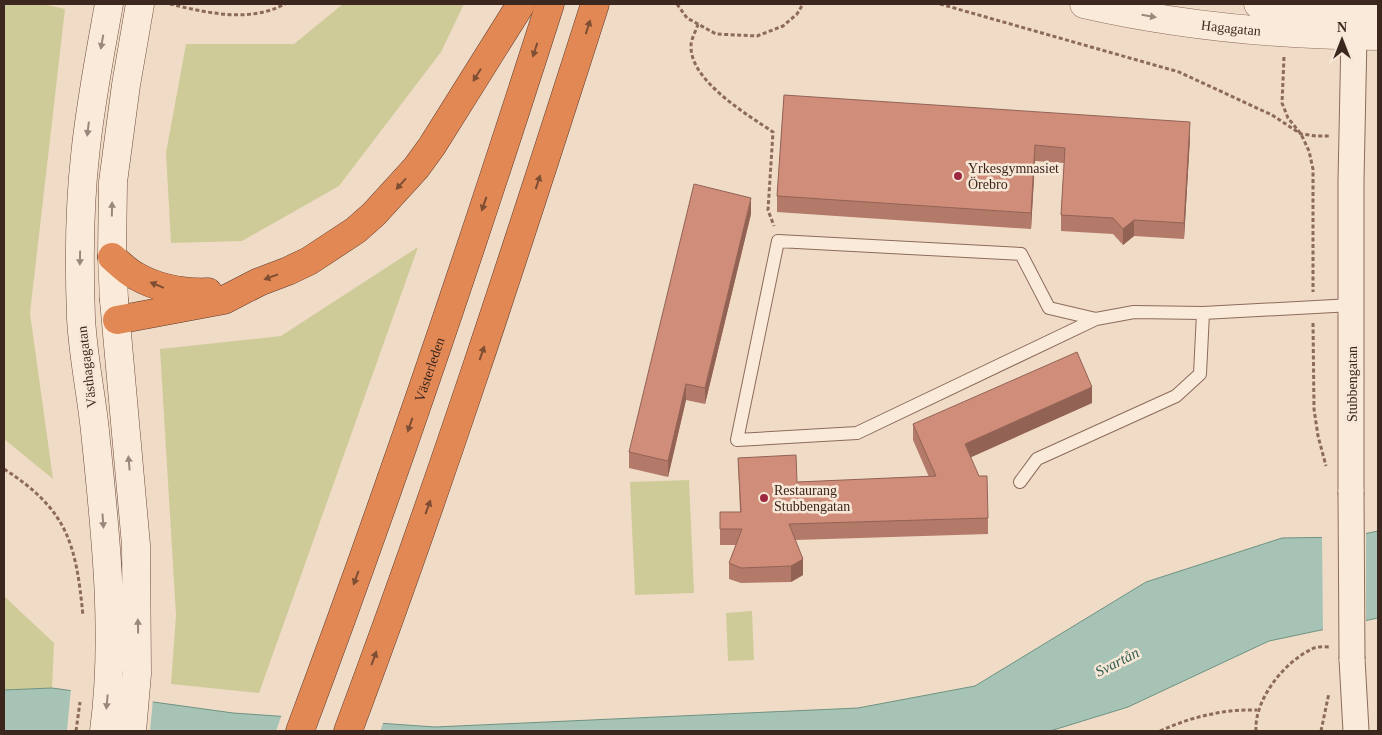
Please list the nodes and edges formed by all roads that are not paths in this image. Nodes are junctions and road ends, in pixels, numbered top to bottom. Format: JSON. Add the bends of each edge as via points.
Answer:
{"nodes":[{"id":1,"x":109,"y":4,"type":"edge"},
{"id":2,"x":140,"y":4,"type":"edge"},
{"id":3,"x":521,"y":4,"type":"edge"},
{"id":4,"x":550,"y":4,"type":"edge"},
{"id":5,"x":595,"y":4,"type":"edge"},
{"id":6,"x":1084,"y":4,"type":"edge"},
{"id":7,"x":1258,"y":4,"type":"edge"},
{"id":8,"x":1364,"y":21,"type":"edge"},
{"id":9,"x":112,"y":257,"type":"junction"},
{"id":10,"x":240,"y":291,"type":"junction"},
{"id":11,"x":1352,"y":305,"type":"junction"},
{"id":12,"x":115,"y":310,"type":"junction"},
{"id":13,"x":1203,"y":313,"type":"junction"},
{"id":14,"x":1096,"y":319,"type":"junction"},
{"id":15,"x":85,"y":351,"type":"junction"},
{"id":16,"x":1020,"y":482,"type":"dead end"},
{"id":17,"x":104,"y":731,"type":"edge"},
{"id":18,"x":132,"y":731,"type":"edge"},
{"id":19,"x":300,"y":731,"type":"edge"},
{"id":20,"x":348,"y":731,"type":"edge"},
{"id":21,"x":1356,"y":731,"type":"edge"}],
"edges":[{"from":1,"to":15,"type":"main road","name":"Västhagagatan","one_way":true,"via":[[84,157],[80,268]]},
{"from":9,"to":2,"type":"main road","one_way":true,"via":[[112,182]]},
{"from":3,"to":10,"type":"highway","one_way":true,"via":[[432,146],[374,214],[309,261]]},
{"from":4,"to":19,"type":"highway","name":"Västerleden","one_way":true,"via":[[420,395]]},
{"from":20,"to":5,"type":"highway","one_way":true,"via":[[511,267]]},
{"from":6,"to":8,"type":"main road","name":"Hagagatan","one_way":true,"via":[[1172,20],[1286,32]]},
{"from":7,"to":8,"type":"main road","name":"Hagagatan"},
{"from":8,"to":11,"type":"street","name":"Stubbengatan","via":[[1351,181]]},
{"from":10,"to":9,"type":"highway","one_way":true,"via":[[190,293],[170,290],[136,276]]},
{"from":9,"to":12,"type":"main road"},
{"from":10,"to":12,"type":"highway","via":[[224,300]]},
{"from":11,"to":13,"type":"lane"},
{"from":11,"to":21,"type":"street","name":"Stubbengatan","bridge":true,"via":[[1351,492],[1342,653]]},
{"from":12,"to":15,"type":"main road"},
{"from":18,"to":12,"type":"main road","one_way":true,"via":[[137,674],[136,545]]},
{"from":13,"to":14,"type":"lane","via":[[1134,312]]},
{"from":13,"to":16,"type":"lane","via":[[1200,374],[1176,396],[1037,459]]},
{"from":14,"to":14,"type":"lane","via":[[857,433],[737,440],[778,241],[1021,254],[1049,308]]},
{"from":15,"to":17,"type":"main road","name":"Västhagagatan","one_way":true,"via":[[98,459],[109,600],[108,701]]}]}
